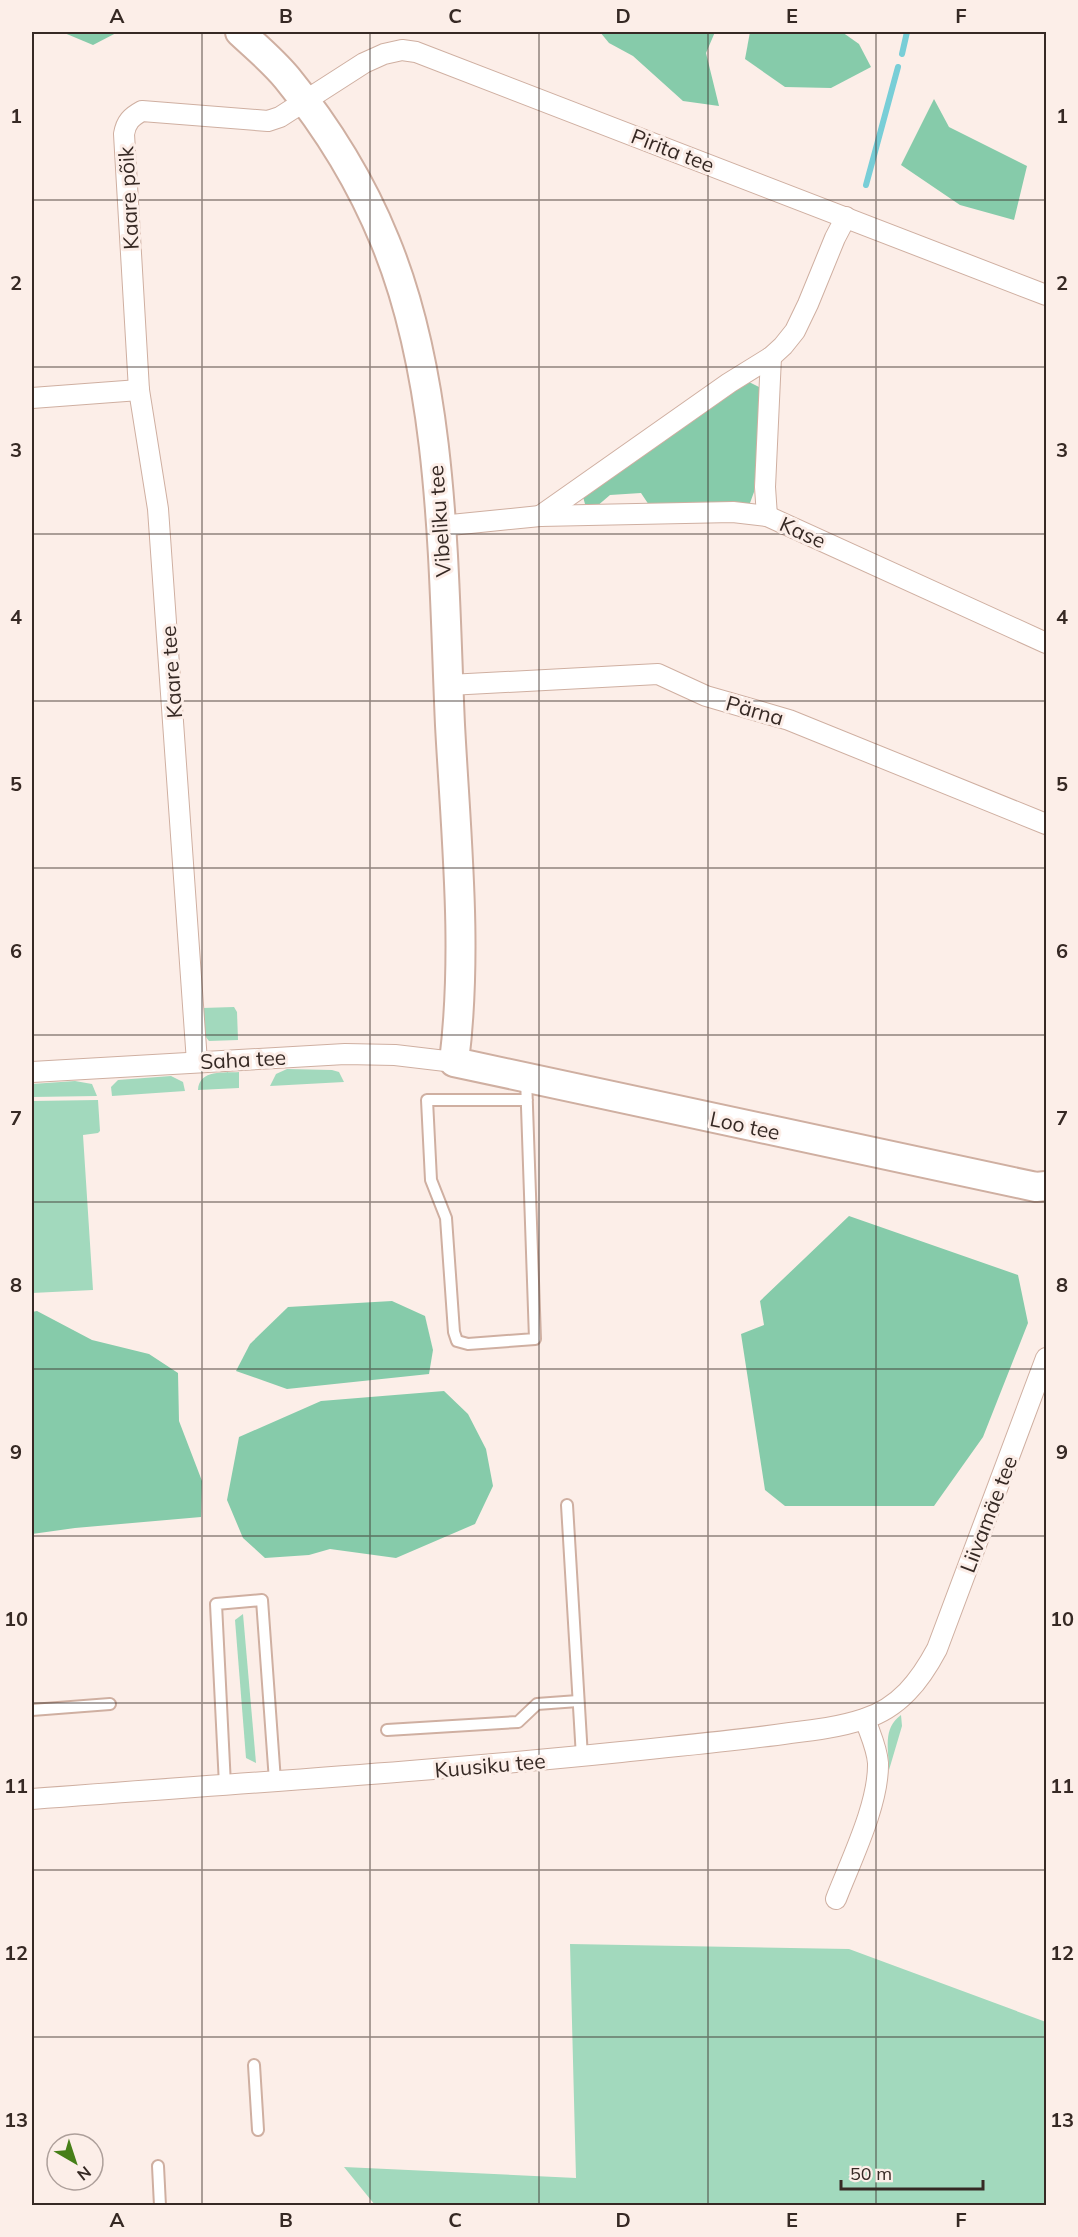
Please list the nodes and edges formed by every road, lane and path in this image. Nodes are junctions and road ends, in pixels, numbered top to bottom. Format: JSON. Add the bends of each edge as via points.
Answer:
{"nodes":[{"id":1,"x":240,"y":32,"type":"edge"},
{"id":2,"x":305,"y":102,"type":"junction"},
{"id":3,"x":846,"y":217,"type":"junction"},
{"id":4,"x":1047,"y":294,"type":"edge"},
{"id":5,"x":771,"y":357,"type":"junction"},
{"id":6,"x":139,"y":390,"type":"junction"},
{"id":7,"x":32,"y":398,"type":"edge"},
{"id":8,"x":540,"y":516,"type":"junction"},
{"id":9,"x":767,"y":516,"type":"junction"},
{"id":10,"x":441,"y":526,"type":"junction"},
{"id":11,"x":1047,"y":643,"type":"edge"},
{"id":12,"x":448,"y":686,"type":"junction"},
{"id":13,"x":1047,"y":824,"type":"edge"},
{"id":14,"x":197,"y":1062,"type":"junction"},
{"id":15,"x":454,"y":1062,"type":"junction"},
{"id":16,"x":32,"y":1072,"type":"edge"},
{"id":17,"x":526,"y":1089,"type":"junction"},
{"id":18,"x":1043,"y":1188,"type":"edge"},
{"id":19,"x":1047,"y":1358,"type":"edge"},
{"id":20,"x":567,"y":1505,"type":"dead end"},
{"id":21,"x":927,"y":1669,"type":"joint"},
{"id":22,"x":578,"y":1701,"type":"junction"},
{"id":23,"x":110,"y":1704,"type":"dead end"},
{"id":24,"x":32,"y":1710,"type":"edge"},
{"id":25,"x":865,"y":1719,"type":"junction"},
{"id":26,"x":387,"y":1730,"type":"dead end"},
{"id":27,"x":582,"y":1757,"type":"junction"},
{"id":28,"x":275,"y":1781,"type":"junction"},
{"id":29,"x":225,"y":1785,"type":"junction"},
{"id":30,"x":32,"y":1799,"type":"edge"},
{"id":31,"x":836,"y":1899,"type":"dead end"},
{"id":32,"x":254,"y":2065,"type":"dead end"},
{"id":33,"x":258,"y":2130,"type":"dead end"},
{"id":34,"x":158,"y":2166,"type":"dead end"},
{"id":35,"x":160,"y":2205,"type":"edge"}],
"edges":[{"from":1,"to":2,"type":"street","name":"Vibeliku tee"},
{"from":2,"to":3,"type":"street","name":"Pirita tee","via":[[364,63],[402,50],[416,52]]},
{"from":2,"to":6,"type":"street","name":"Kaare põik","via":[[268,122],[142,111],[126,125]]},
{"from":2,"to":10,"type":"street","name":"Vibeliku tee","via":[[365,198],[386,243],[403,295],[429,410]]},
{"from":3,"to":4,"type":"street","name":"Pirita tee"},
{"from":3,"to":5,"type":"street","name":"Kase","via":[[795,331]]},
{"from":5,"to":8,"type":"street","name":"Kase"},
{"from":5,"to":9,"type":"street"},
{"from":6,"to":7,"type":"street"},
{"from":6,"to":14,"type":"street","name":"Kaare tee","via":[[158,509]]},
{"from":8,"to":9,"type":"street","name":"Kase","via":[[733,512]]},
{"from":8,"to":10,"type":"street","name":"Kase"},
{"from":9,"to":11,"type":"street","name":"Kase"},
{"from":10,"to":12,"type":"street","name":"Vibeliku tee"},
{"from":12,"to":13,"type":"street","name":"Pärna","via":[[658,674],[706,696],[789,720]]},
{"from":12,"to":15,"type":"street","name":"Vibeliku tee","via":[[460,907],[460,1010]]},
{"from":14,"to":15,"type":"street","name":"Saha tee","via":[[345,1054]]},
{"from":14,"to":16,"type":"street","name":"Saha tee"},
{"from":15,"to":17,"type":"street","name":"Loo tee"},
{"from":17,"to":17,"type":"lane","via":[[535,1340],[468,1344],[457,1341],[454,1332],[446,1218],[431,1180],[427,1100]]},
{"from":17,"to":18,"type":"street","name":"Loo tee"},
{"from":19,"to":21,"type":"street","name":"Liivamäe tee"},
{"from":20,"to":22,"type":"lane"},
{"from":21,"to":25,"type":"street","name":"Kuusiku tee","via":[[897,1702]]},
{"from":22,"to":26,"type":"lane","via":[[537,1704],[518,1722]]},
{"from":22,"to":27,"type":"lane"},
{"from":23,"to":24,"type":"lane"},
{"from":25,"to":27,"type":"street","name":"Kuusiku tee","via":[[748,1739]]},
{"from":25,"to":31,"type":"street","via":[[878,1763],[874,1799]]},
{"from":27,"to":28,"type":"street","name":"Kuusiku tee"},
{"from":28,"to":29,"type":"street","name":"Kuusiku tee"},
{"from":28,"to":29,"type":"lane","via":[[262,1600],[216,1604]]},
{"from":29,"to":30,"type":"street","name":"Kuusiku tee"},
{"from":32,"to":33,"type":"lane"},
{"from":34,"to":35,"type":"lane"}]}
